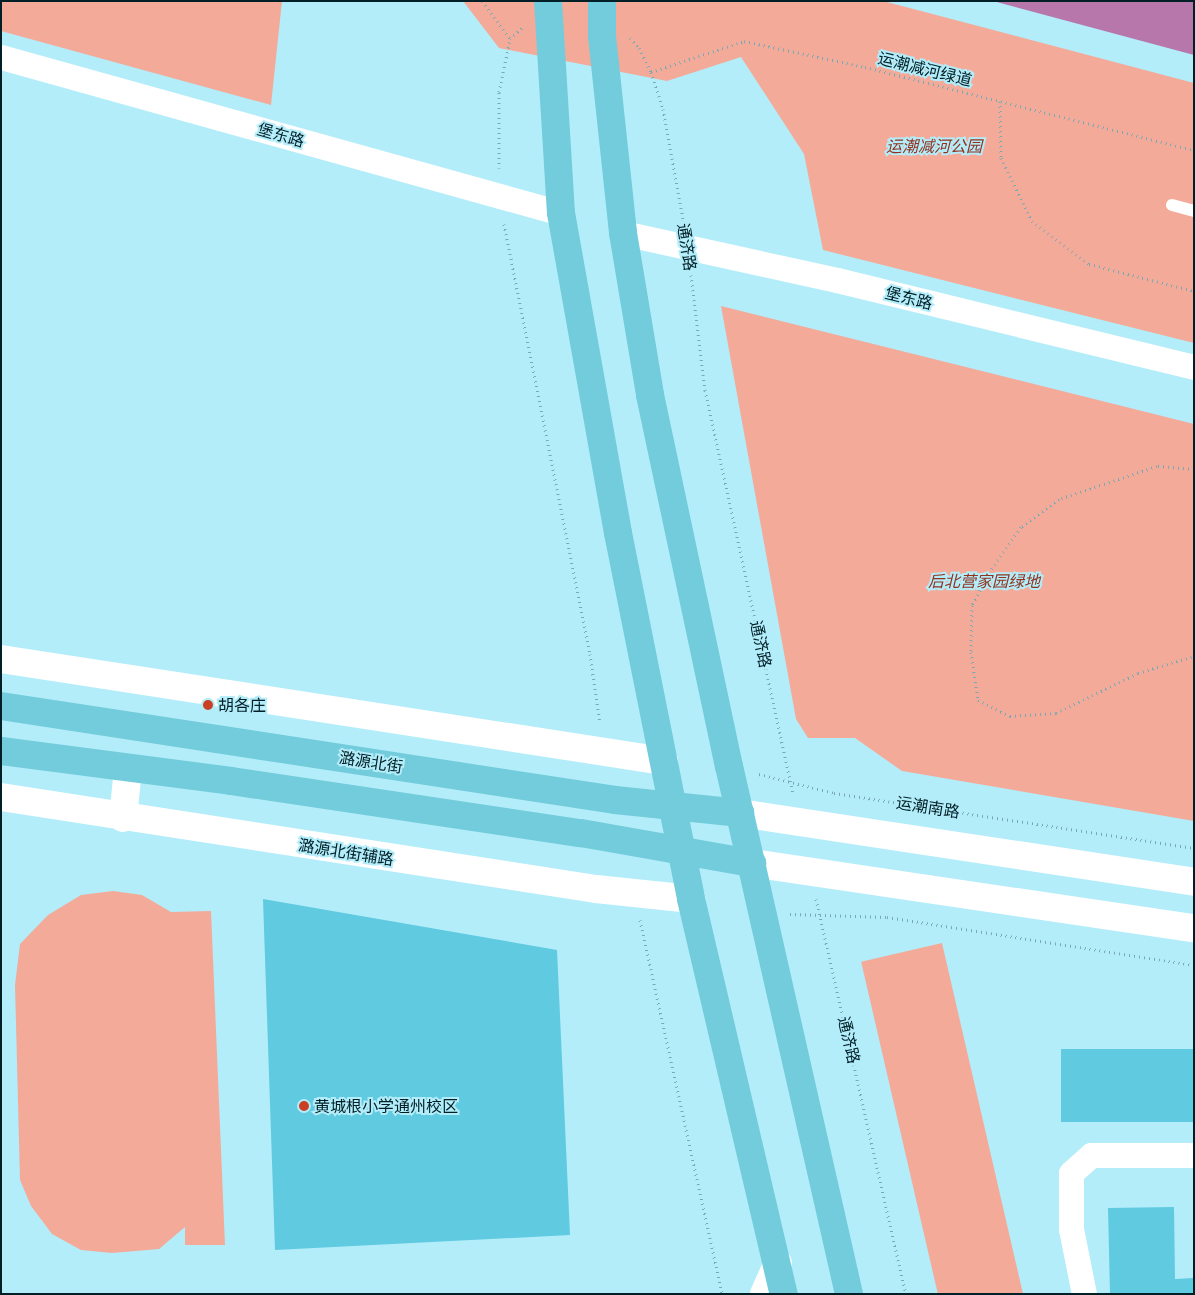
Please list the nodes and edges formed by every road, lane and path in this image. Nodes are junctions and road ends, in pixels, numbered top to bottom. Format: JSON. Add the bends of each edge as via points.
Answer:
{"nodes":[{"id":1,"x":482,"y":1,"type":"edge"},
{"id":2,"x":548,"y":3,"type":"edge"},
{"id":3,"x":602,"y":4,"type":"edge"},
{"id":4,"x":510,"y":39,"type":"junction"},
{"id":5,"x":1,"y":57,"type":"edge"},
{"id":6,"x":650,"y":72,"type":"junction"},
{"id":7,"x":1000,"y":101,"type":"junction"},
{"id":8,"x":1194,"y":150,"type":"edge"},
{"id":9,"x":499,"y":195,"type":"junction"},
{"id":10,"x":1172,"y":205,"type":"dead end"},
{"id":11,"x":1194,"y":211,"type":"edge"},
{"id":12,"x":561,"y":213,"type":"junction"},
{"id":13,"x":623,"y":233,"type":"junction"},
{"id":14,"x":688,"y":249,"type":"junction"},
{"id":15,"x":1194,"y":291,"type":"edge"},
{"id":16,"x":1194,"y":367,"type":"edge"},
{"id":17,"x":1194,"y":470,"type":"edge"},
{"id":18,"x":1194,"y":656,"type":"edge"},
{"id":19,"x":1,"y":659,"type":"edge"},
{"id":20,"x":1,"y":706,"type":"edge"},
{"id":21,"x":1,"y":751,"type":"edge"},
{"id":22,"x":604,"y":751,"type":"junction"},
{"id":23,"x":664,"y":761,"type":"junction"},
{"id":24,"x":729,"y":766,"type":"junction"},
{"id":25,"x":128,"y":769,"type":"junction"},
{"id":26,"x":790,"y":781,"type":"junction"},
{"id":27,"x":1,"y":797,"type":"edge"},
{"id":28,"x":673,"y":806,"type":"junction"},
{"id":29,"x":740,"y":813,"type":"junction"},
{"id":30,"x":123,"y":818,"type":"junction"},
{"id":31,"x":799,"y":820,"type":"junction"},
{"id":32,"x":1194,"y":848,"type":"edge"},
{"id":33,"x":681,"y":850,"type":"junction"},
{"id":34,"x":752,"y":863,"type":"junction"},
{"id":35,"x":810,"y":870,"type":"junction"},
{"id":36,"x":1194,"y":882,"type":"edge"},
{"id":37,"x":634,"y":894,"type":"junction"},
{"id":38,"x":691,"y":899,"type":"junction"},
{"id":39,"x":764,"y":913,"type":"junction"},
{"id":40,"x":820,"y":916,"type":"junction"},
{"id":41,"x":1194,"y":928,"type":"edge"},
{"id":42,"x":1194,"y":965,"type":"edge"},
{"id":43,"x":1194,"y":1155,"type":"edge"},
{"id":44,"x":778,"y":1263,"type":"junction"},
{"id":45,"x":722,"y":1294,"type":"edge"},
{"id":46,"x":764,"y":1294,"type":"edge"},
{"id":47,"x":784,"y":1294,"type":"edge"},
{"id":48,"x":849,"y":1294,"type":"edge"},
{"id":49,"x":906,"y":1294,"type":"edge"},
{"id":50,"x":1084,"y":1294,"type":"edge"}],
"edges":[{"from":1,"to":4,"type":"path"},
{"from":2,"to":4,"type":"path"},
{"from":2,"to":12,"type":"main road"},
{"from":3,"to":6,"type":"path","name":"通济路","via":[[638,48]]},
{"from":3,"to":13,"type":"main road","via":[[602,36]]},
{"from":4,"to":9,"type":"path","via":[[499,92]]},
{"from":5,"to":9,"type":"street","name":"堡东路"},
{"from":6,"to":7,"type":"path","name":"运潮减河绿道","via":[[744,41]]},
{"from":6,"to":14,"type":"path","name":"通济路","via":[[663,108]]},
{"from":7,"to":8,"type":"path","name":"运潮减河绿道"},
{"from":7,"to":15,"type":"path","via":[[1001,158],[1032,221],[1089,264]]},
{"from":9,"to":12,"type":"street","name":"堡东路"},
{"from":9,"to":22,"type":"path","via":[[590,654]]},
{"from":10,"to":11,"type":"lane"},
{"from":12,"to":23,"type":"main road","via":[[618,533]]},
{"from":13,"to":14,"type":"street","name":"堡东路"},
{"from":13,"to":24,"type":"main road","via":[[650,394]]},
{"from":14,"to":16,"type":"street","name":"堡东路","via":[[838,280]]},
{"from":14,"to":26,"type":"path","name":"通济路","via":[[705,390]]},
{"from":17,"to":18,"type":"path","via":[[1157,466],[1059,499],[1021,527],[992,568],[972,605],[971,652],[978,700],[1010,716],[1056,713],[1138,673]]},
{"from":19,"to":22,"type":"street"},
{"from":20,"to":28,"type":"main road","name":"潞源北街"},
{"from":21,"to":25,"type":"main road"},
{"from":22,"to":23,"type":"street"},
{"from":23,"to":28,"type":"main road"},
{"from":24,"to":26,"type":"path","name":"运潮南路"},
{"from":24,"to":29,"type":"main road"},
{"from":25,"to":30,"type":"street"},
{"from":25,"to":33,"type":"main road","via":[[241,782]]},
{"from":26,"to":31,"type":"path","name":"通济路"},
{"from":26,"to":32,"type":"path","name":"运潮南路","via":[[834,793]]},
{"from":27,"to":30,"type":"street","name":"潞源北街辅路"},
{"from":28,"to":29,"type":"main road","name":"潞源北街"},
{"from":28,"to":33,"type":"main road"},
{"from":29,"to":31,"type":"street","name":"运潮南路"},
{"from":29,"to":34,"type":"main road"},
{"from":30,"to":37,"type":"street","name":"潞源北街辅路"},
{"from":31,"to":36,"type":"street","name":"运潮南路"},
{"from":33,"to":34,"type":"main road"},
{"from":33,"to":38,"type":"main road"},
{"from":34,"to":35,"type":"street"},
{"from":34,"to":39,"type":"main road"},
{"from":35,"to":40,"type":"path","name":"通济路"},
{"from":35,"to":41,"type":"street"},
{"from":37,"to":38,"type":"street","name":"潞源北街辅路"},
{"from":37,"to":45,"type":"path"},
{"from":38,"to":44,"type":"main road"},
{"from":39,"to":40,"type":"path"},
{"from":39,"to":48,"type":"main road"},
{"from":40,"to":42,"type":"path","via":[[887,917]]},
{"from":40,"to":49,"type":"path","name":"通济路"},
{"from":43,"to":50,"type":"street","via":[[1091,1155],[1071,1173],[1071,1229]]},
{"from":44,"to":46,"type":"street"},
{"from":44,"to":47,"type":"main road"}]}
